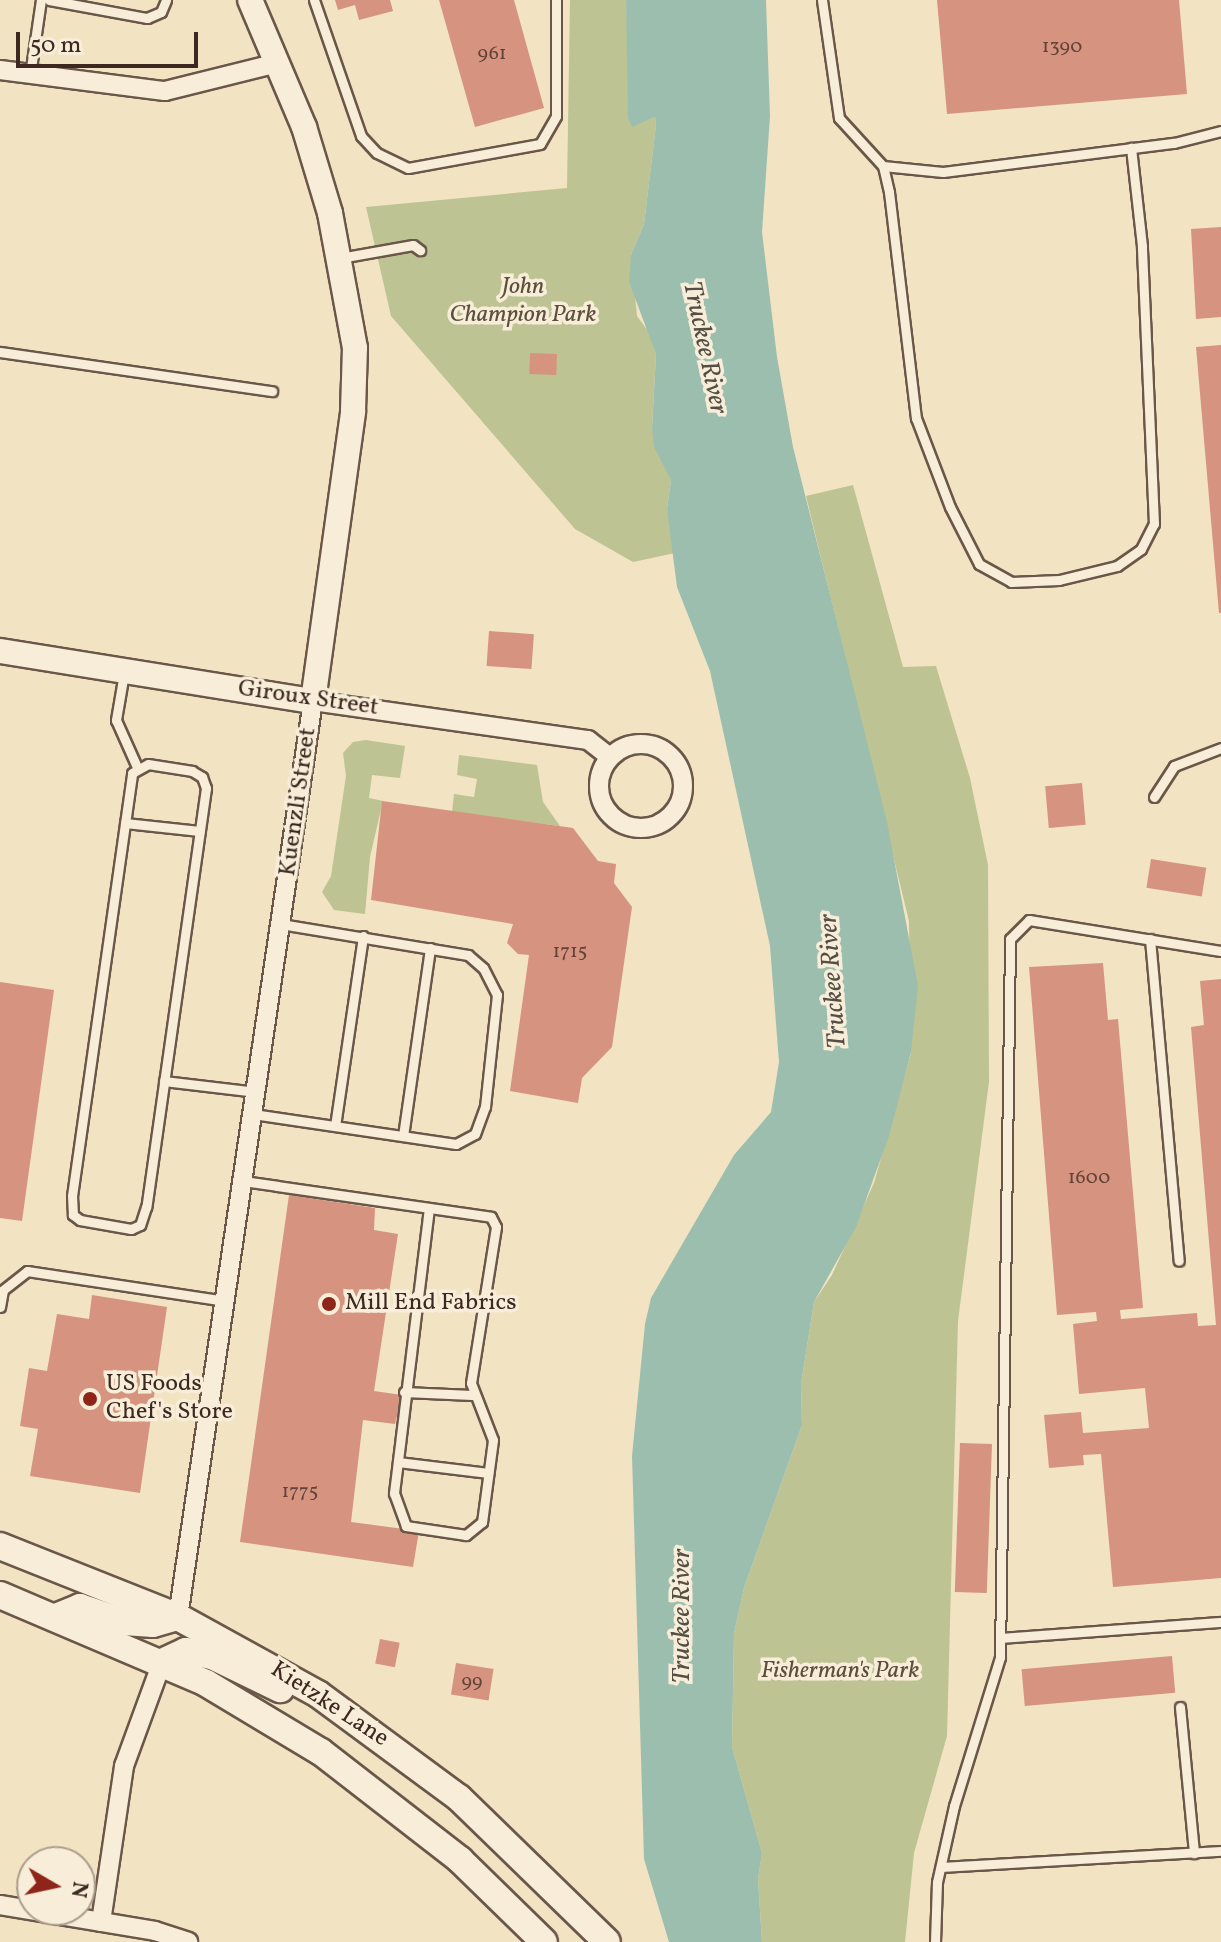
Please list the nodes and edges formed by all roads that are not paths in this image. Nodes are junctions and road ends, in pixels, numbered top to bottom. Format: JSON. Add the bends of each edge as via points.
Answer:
{"nodes":[{"id":1,"x":41,"y":0,"type":"edge"},
{"id":2,"x":49,"y":0,"type":"edge"},
{"id":3,"x":166,"y":0,"type":"edge"},
{"id":4,"x":250,"y":0,"type":"edge"},
{"id":5,"x":314,"y":0,"type":"edge"},
{"id":6,"x":556,"y":0,"type":"edge"},
{"id":7,"x":822,"y":0,"type":"edge"},
{"id":8,"x":277,"y":63,"type":"junction"},
{"id":9,"x":0,"y":70,"type":"edge"},
{"id":10,"x":30,"y":75,"type":"junction"},
{"id":11,"x":1221,"y":131,"type":"edge"},
{"id":12,"x":1131,"y":148,"type":"junction"},
{"id":13,"x":883,"y":166,"type":"junction"},
{"id":14,"x":420,"y":250,"type":"dead end"},
{"id":15,"x":340,"y":258,"type":"junction"},
{"id":16,"x":0,"y":352,"type":"edge"},
{"id":17,"x":272,"y":391,"type":"dead end"},
{"id":18,"x":0,"y":651,"type":"edge"},
{"id":19,"x":124,"y":671,"type":"junction"},
{"id":20,"x":313,"y":701,"type":"junction"},
{"id":21,"x":1221,"y":748,"type":"edge"},
{"id":22,"x":610,"y":757,"type":"junction"},
{"id":23,"x":137,"y":767,"type":"junction"},
{"id":24,"x":1154,"y":797,"type":"dead end"},
{"id":25,"x":125,"y":823,"type":"junction"},
{"id":26,"x":200,"y":831,"type":"junction"},
{"id":27,"x":281,"y":924,"type":"junction"},
{"id":28,"x":363,"y":936,"type":"junction"},
{"id":29,"x":1150,"y":939,"type":"junction"},
{"id":30,"x":430,"y":948,"type":"junction"},
{"id":31,"x":1221,"y":951,"type":"edge"},
{"id":32,"x":164,"y":1081,"type":"junction"},
{"id":33,"x":256,"y":1092,"type":"junction"},
{"id":34,"x":253,"y":1114,"type":"junction"},
{"id":35,"x":335,"y":1126,"type":"junction"},
{"id":36,"x":403,"y":1136,"type":"junction"},
{"id":37,"x":243,"y":1181,"type":"junction"},
{"id":38,"x":429,"y":1208,"type":"junction"},
{"id":39,"x":1179,"y":1261,"type":"dead end"},
{"id":40,"x":1,"y":1290,"type":"edge"},
{"id":41,"x":226,"y":1301,"type":"junction"},
{"id":42,"x":0,"y":1307,"type":"edge"},
{"id":43,"x":404,"y":1392,"type":"junction"},
{"id":44,"x":472,"y":1395,"type":"junction"},
{"id":45,"x":398,"y":1462,"type":"junction"},
{"id":46,"x":488,"y":1473,"type":"junction"},
{"id":47,"x":0,"y":1546,"type":"edge"},
{"id":48,"x":0,"y":1595,"type":"edge"},
{"id":49,"x":58,"y":1616,"type":"junction"},
{"id":50,"x":178,"y":1617,"type":"junction"},
{"id":51,"x":1221,"y":1622,"type":"edge"},
{"id":52,"x":1001,"y":1638,"type":"junction"},
{"id":53,"x":162,"y":1662,"type":"junction"},
{"id":54,"x":303,"y":1686,"type":"junction"},
{"id":55,"x":1180,"y":1707,"type":"dead end"},
{"id":56,"x":1221,"y":1851,"type":"edge"},
{"id":57,"x":1194,"y":1853,"type":"junction"},
{"id":58,"x":941,"y":1867,"type":"junction"},
{"id":59,"x":0,"y":1905,"type":"edge"},
{"id":60,"x":101,"y":1922,"type":"junction"},
{"id":61,"x":188,"y":1942,"type":"edge"},
{"id":62,"x":544,"y":1942,"type":"edge"},
{"id":63,"x":607,"y":1942,"type":"edge"},
{"id":64,"x":935,"y":1942,"type":"edge"}],
"edges":[{"from":1,"to":10,"type":"lane"},
{"from":2,"to":3,"type":"lane","via":[[147,18],[161,12]]},
{"from":4,"to":8,"type":"street","name":"Kuenzli Street"},
{"from":5,"to":6,"type":"lane","via":[[361,136],[377,153],[408,168],[540,144],[556,116]]},
{"from":7,"to":13,"type":"lane","via":[[839,118]]},
{"from":8,"to":10,"type":"street","via":[[165,91]]},
{"from":8,"to":15,"type":"street","name":"Kuenzli Street","via":[[304,127]]},
{"from":9,"to":10,"type":"street"},
{"from":11,"to":12,"type":"lane"},
{"from":12,"to":13,"type":"lane","via":[[943,172]]},
{"from":12,"to":13,"type":"lane","via":[[1142,246],[1154,524],[1141,549],[1117,566],[1059,580],[1011,582],[979,564],[950,507],[916,418]]},
{"from":14,"to":15,"type":"lane","via":[[413,245]]},
{"from":15,"to":20,"type":"street","name":"Kuenzli Street","via":[[351,305],[355,383]]},
{"from":16,"to":17,"type":"lane"},
{"from":18,"to":19,"type":"street","name":"Giroux Street"},
{"from":19,"to":20,"type":"street","name":"Giroux Street"},
{"from":19,"to":23,"type":"lane","via":[[116,720]]},
{"from":20,"to":22,"type":"street","name":"Giroux Street","via":[[588,740]]},
{"from":20,"to":27,"type":"street","name":"Kuenzli Street"},
{"from":21,"to":24,"type":"lane","via":[[1174,766]]},
{"from":22,"to":22,"type":"street","via":[[599,776],[600,798],[611,817],[646,829],[665,822],[679,808],[683,774],[675,759],[658,746],[632,745]]},
{"from":23,"to":25,"type":"lane"},
{"from":23,"to":26,"type":"lane","via":[[163,766],[202,777]]},
{"from":25,"to":26,"type":"lane"},
{"from":25,"to":32,"type":"lane","via":[[72,1196],[73,1215],[80,1220],[131,1229],[140,1225]]},
{"from":26,"to":32,"type":"lane"},
{"from":27,"to":28,"type":"lane"},
{"from":27,"to":33,"type":"street","name":"Kuenzli Street"},
{"from":28,"to":30,"type":"lane"},
{"from":28,"to":35,"type":"lane"},
{"from":29,"to":31,"type":"lane"},
{"from":29,"to":39,"type":"lane"},
{"from":29,"to":52,"type":"lane","via":[[1029,920],[1010,939]]},
{"from":30,"to":36,"type":"lane"},
{"from":30,"to":36,"type":"lane","via":[[468,955],[483,968],[497,995],[485,1107],[468,1139],[456,1144]]},
{"from":32,"to":33,"type":"lane"},
{"from":33,"to":34,"type":"street","name":"Kuenzli Street"},
{"from":34,"to":35,"type":"lane"},
{"from":34,"to":37,"type":"street","name":"Kuenzli Street"},
{"from":35,"to":36,"type":"lane"},
{"from":37,"to":38,"type":"lane"},
{"from":37,"to":41,"type":"street","name":"Kuenzli Street"},
{"from":38,"to":43,"type":"lane"},
{"from":38,"to":44,"type":"lane","via":[[491,1217],[496,1227]]},
{"from":40,"to":41,"type":"lane","via":[[27,1271]]},
{"from":40,"to":42,"type":"lane"},
{"from":41,"to":50,"type":"street","name":"Kuenzli Street"},
{"from":43,"to":44,"type":"lane"},
{"from":43,"to":45,"type":"lane"},
{"from":44,"to":46,"type":"lane","via":[[493,1440]]},
{"from":45,"to":46,"type":"lane"},
{"from":45,"to":46,"type":"lane","via":[[394,1493],[406,1526],[466,1535],[482,1522]]},
{"from":47,"to":50,"type":"main road","name":"Kietzke Lane"},
{"from":48,"to":49,"type":"main road","name":"Kietzke Lane"},
{"from":49,"to":50,"type":"main road","via":[[80,1607],[124,1622],[153,1624]]},
{"from":49,"to":53,"type":"main road","name":"Kietzke Lane"},
{"from":50,"to":54,"type":"main road","name":"Kietzke Lane"},
{"from":51,"to":52,"type":"lane"},
{"from":52,"to":58,"type":"lane"},
{"from":53,"to":54,"type":"main road","via":[[186,1651],[212,1656],[271,1687]]},
{"from":53,"to":60,"type":"street","via":[[124,1766]]},
{"from":53,"to":62,"type":"main road","name":"Kietzke Lane","via":[[240,1702],[356,1777],[460,1860]]},
{"from":54,"to":63,"type":"main road","name":"Kietzke Lane","via":[[459,1798]]},
{"from":55,"to":57,"type":"lane"},
{"from":56,"to":57,"type":"lane"},
{"from":57,"to":58,"type":"lane"},
{"from":58,"to":64,"type":"lane"},
{"from":59,"to":60,"type":"street"},
{"from":60,"to":61,"type":"street"}]}
